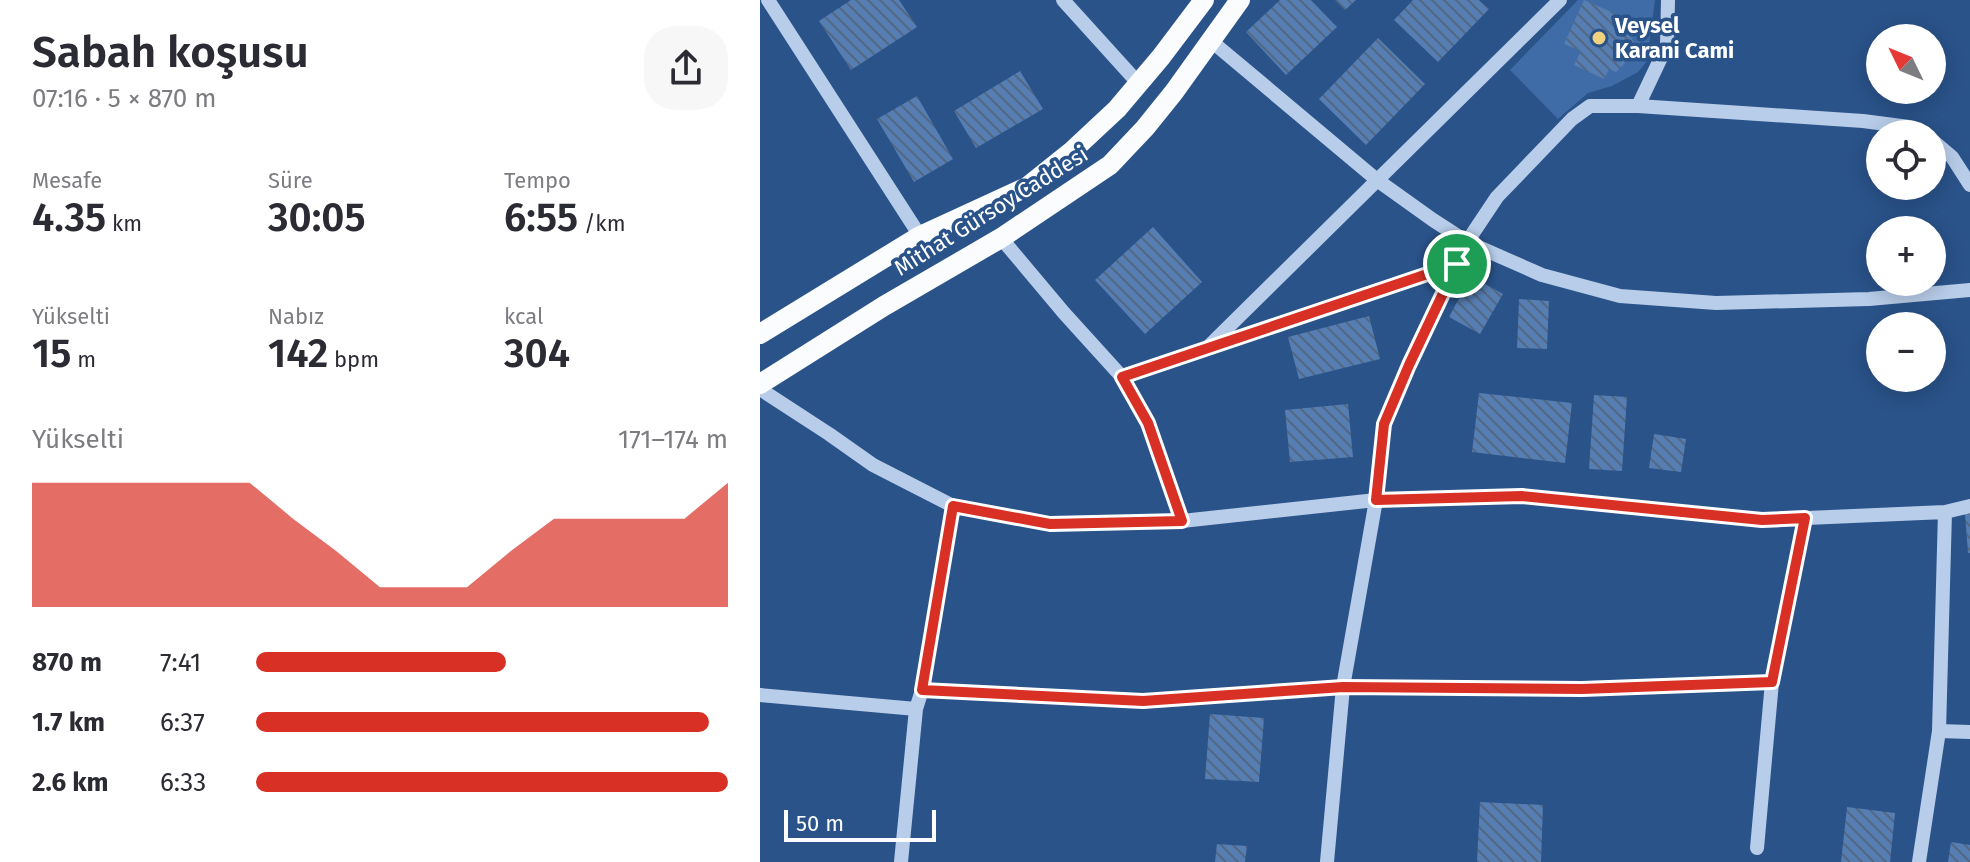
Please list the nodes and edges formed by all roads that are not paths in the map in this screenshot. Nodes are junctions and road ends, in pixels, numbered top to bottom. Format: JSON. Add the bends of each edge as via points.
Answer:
{"nodes":[{"id":1,"x":764,"y":0,"type":"edge"},
{"id":2,"x":1063,"y":0,"type":"edge"},
{"id":3,"x":1204,"y":0,"type":"edge"},
{"id":4,"x":1240,"y":0,"type":"edge"},
{"id":5,"x":1560,"y":0,"type":"edge"},
{"id":6,"x":1668,"y":0,"type":"edge"},
{"id":7,"x":1210,"y":40,"type":"junction"},
{"id":8,"x":1139,"y":84,"type":"junction"},
{"id":9,"x":1638,"y":106,"type":"junction"},
{"id":10,"x":1866,"y":121,"type":"edge"},
{"id":11,"x":1946,"y":152,"type":"edge"},
{"id":12,"x":1377,"y":180,"type":"junction"},
{"id":13,"x":1969,"y":181,"type":"edge"},
{"id":14,"x":920,"y":236,"type":"junction"},
{"id":15,"x":1001,"y":238,"type":"junction"},
{"id":16,"x":1467,"y":242,"type":"junction"},
{"id":17,"x":1457,"y":264,"type":"junction"},
{"id":18,"x":1970,"y":290,"type":"edge"},
{"id":19,"x":760,"y":334,"type":"edge"},
{"id":20,"x":1207,"y":348,"type":"junction"},
{"id":21,"x":1122,"y":377,"type":"junction"},
{"id":22,"x":760,"y":387,"type":"edge"},
{"id":23,"x":1376,"y":500,"type":"junction"},
{"id":24,"x":953,"y":506,"type":"junction"},
{"id":25,"x":1970,"y":506,"type":"edge"},
{"id":26,"x":1945,"y":512,"type":"junction"},
{"id":27,"x":1805,"y":518,"type":"junction"},
{"id":28,"x":1182,"y":521,"type":"junction"},
{"id":29,"x":1772,"y":682,"type":"junction"},
{"id":30,"x":1343,"y":687,"type":"junction"},
{"id":31,"x":922,"y":690,"type":"junction"},
{"id":32,"x":760,"y":695,"type":"edge"},
{"id":33,"x":916,"y":709,"type":"junction"},
{"id":34,"x":1939,"y":731,"type":"junction"},
{"id":35,"x":1970,"y":732,"type":"edge"},
{"id":36,"x":1757,"y":848,"type":"dead end"},
{"id":37,"x":901,"y":862,"type":"edge"},
{"id":38,"x":1327,"y":862,"type":"edge"},
{"id":39,"x":1919,"y":862,"type":"edge"}],
"edges":[{"from":1,"to":14,"type":"street"},
{"from":2,"to":8,"type":"street"},
{"from":3,"to":8,"type":"main road","name":"Mithat Gürsoy Caddesi"},
{"from":4,"to":7,"type":"main road","name":"Mithat Gürsoy Caddesi"},
{"from":5,"to":12,"type":"street"},
{"from":6,"to":9,"type":"street","via":[[1667,45]]},
{"from":7,"to":12,"type":"street"},
{"from":7,"to":15,"type":"main road","name":"Mithat Gürsoy Caddesi","via":[[1174,92],[1110,165]]},
{"from":8,"to":14,"type":"main road","name":"Mithat Gürsoy Caddesi","via":[[1027,187]]},
{"from":9,"to":10,"type":"street"},
{"from":9,"to":16,"type":"street","via":[[1590,106],[1572,119],[1497,197]]},
{"from":11,"to":13,"type":"street"},
{"from":12,"to":16,"type":"street"},
{"from":12,"to":20,"type":"street"},
{"from":14,"to":19,"type":"main road","name":"Mithat Gürsoy Caddesi"},
{"from":15,"to":21,"type":"street"},
{"from":15,"to":22,"type":"main road","name":"Mithat Gürsoy Caddesi"},
{"from":16,"to":17,"type":"street"},
{"from":16,"to":18,"type":"street","via":[[1542,275],[1620,296],[1716,303]]},
{"from":17,"to":20,"type":"street"},
{"from":17,"to":23,"type":"street","via":[[1384,424]]},
{"from":20,"to":21,"type":"street"},
{"from":21,"to":28,"type":"street","via":[[1148,423]]},
{"from":22,"to":24,"type":"street","via":[[873,465]]},
{"from":23,"to":27,"type":"street","via":[[1522,496],[1762,520]]},
{"from":23,"to":28,"type":"street"},
{"from":23,"to":30,"type":"street"},
{"from":24,"to":28,"type":"street","via":[[1050,524]]},
{"from":24,"to":31,"type":"street"},
{"from":25,"to":26,"type":"street"},
{"from":26,"to":27,"type":"street"},
{"from":26,"to":34,"type":"street"},
{"from":27,"to":29,"type":"street"},
{"from":29,"to":30,"type":"street","via":[[1582,689]]},
{"from":29,"to":36,"type":"street"},
{"from":30,"to":31,"type":"street","via":[[1143,701]]},
{"from":30,"to":38,"type":"street"},
{"from":31,"to":33,"type":"street"},
{"from":32,"to":33,"type":"street"},
{"from":33,"to":37,"type":"street"},
{"from":34,"to":35,"type":"street"},
{"from":34,"to":39,"type":"street"}]}
